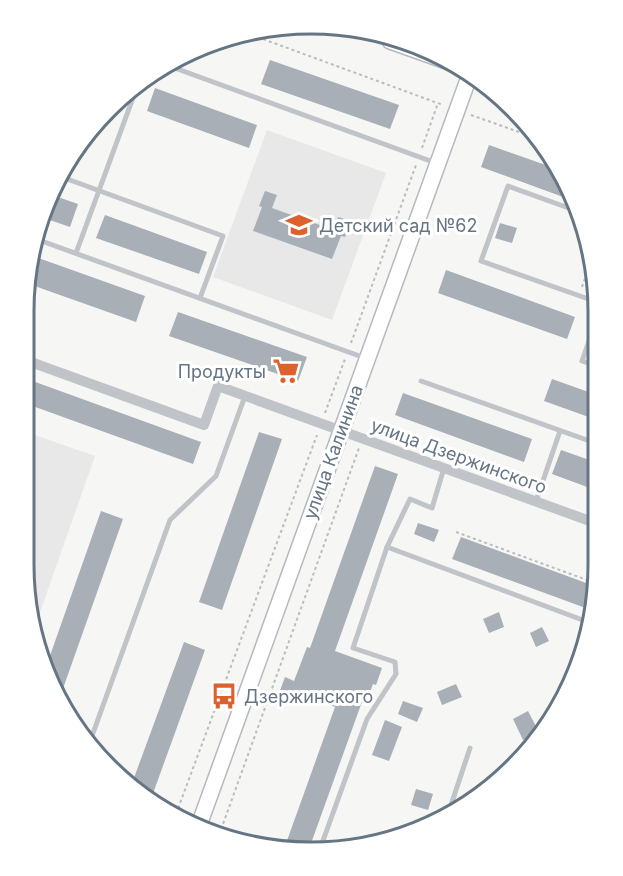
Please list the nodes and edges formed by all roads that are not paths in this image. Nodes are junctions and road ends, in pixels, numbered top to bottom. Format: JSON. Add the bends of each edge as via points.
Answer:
{"nodes":[{"id":1,"x":178,"y":69,"type":"edge"},
{"id":2,"x":467,"y":82,"type":"edge"},
{"id":3,"x":132,"y":101,"type":"edge"},
{"id":4,"x":438,"y":163,"type":"junction"},
{"id":5,"x":68,"y":180,"type":"edge"},
{"id":6,"x":99,"y":191,"type":"junction"},
{"id":7,"x":568,"y":208,"type":"edge"},
{"id":8,"x":44,"y":242,"type":"edge"},
{"id":9,"x":76,"y":253,"type":"junction"},
{"id":10,"x":200,"y":298,"type":"junction"},
{"id":11,"x":588,"y":299,"type":"edge"},
{"id":12,"x":588,"y":344,"type":"edge"},
{"id":13,"x":367,"y":359,"type":"junction"},
{"id":14,"x":34,"y":363,"type":"edge"},
{"id":15,"x":588,"y":363,"type":"edge"},
{"id":16,"x":421,"y":381,"type":"dead end"},
{"id":17,"x":245,"y":396,"type":"junction"},
{"id":18,"x":341,"y":431,"type":"junction"},
{"id":19,"x":560,"y":431,"type":"junction"},
{"id":20,"x":588,"y":441,"type":"edge"},
{"id":21,"x":444,"y":468,"type":"junction"},
{"id":22,"x":536,"y":501,"type":"junction"},
{"id":23,"x":588,"y":520,"type":"edge"},
{"id":24,"x":387,"y":547,"type":"junction"},
{"id":25,"x":583,"y":620,"type":"edge"},
{"id":26,"x":93,"y":734,"type":"edge"},
{"id":27,"x":470,"y":748,"type":"dead end"},
{"id":28,"x":452,"y":803,"type":"edge"},
{"id":29,"x":201,"y":818,"type":"edge"},
{"id":30,"x":323,"y":841,"type":"edge"}],
"edges":[{"from":1,"to":4,"type":"lane"},
{"from":2,"to":4,"type":"main road","name":"улица Калинина"},
{"from":3,"to":6,"type":"lane"},
{"from":4,"to":13,"type":"main road","name":"улица Калинина"},
{"from":5,"to":6,"type":"lane"},
{"from":6,"to":9,"type":"lane"},
{"from":6,"to":10,"type":"lane","via":[[223,236]]},
{"from":7,"to":11,"type":"lane","via":[[508,186],[481,261]]},
{"from":8,"to":9,"type":"lane"},
{"from":9,"to":10,"type":"lane"},
{"from":10,"to":13,"type":"lane"},
{"from":12,"to":15,"type":"lane","via":[[582,361]]},
{"from":13,"to":18,"type":"main road","name":"улица Калинина"},
{"from":14,"to":17,"type":"street","name":"улица Дзержинского","via":[[204,425],[218,386]]},
{"from":16,"to":19,"type":"lane"},
{"from":17,"to":18,"type":"street","name":"улица Дзержинского"},
{"from":17,"to":26,"type":"lane","via":[[216,476],[170,520]]},
{"from":18,"to":21,"type":"street","name":"улица Дзержинского"},
{"from":18,"to":29,"type":"main road","name":"улица Калинина"},
{"from":19,"to":20,"type":"lane"},
{"from":19,"to":22,"type":"lane"},
{"from":21,"to":22,"type":"street","name":"улица Дзержинского"},
{"from":21,"to":24,"type":"lane","via":[[432,508],[410,499]]},
{"from":22,"to":23,"type":"street","name":"улица Дзержинского"},
{"from":24,"to":25,"type":"lane"},
{"from":24,"to":30,"type":"lane","via":[[352,648],[395,662],[396,675],[367,719]]},
{"from":27,"to":28,"type":"lane"}]}
